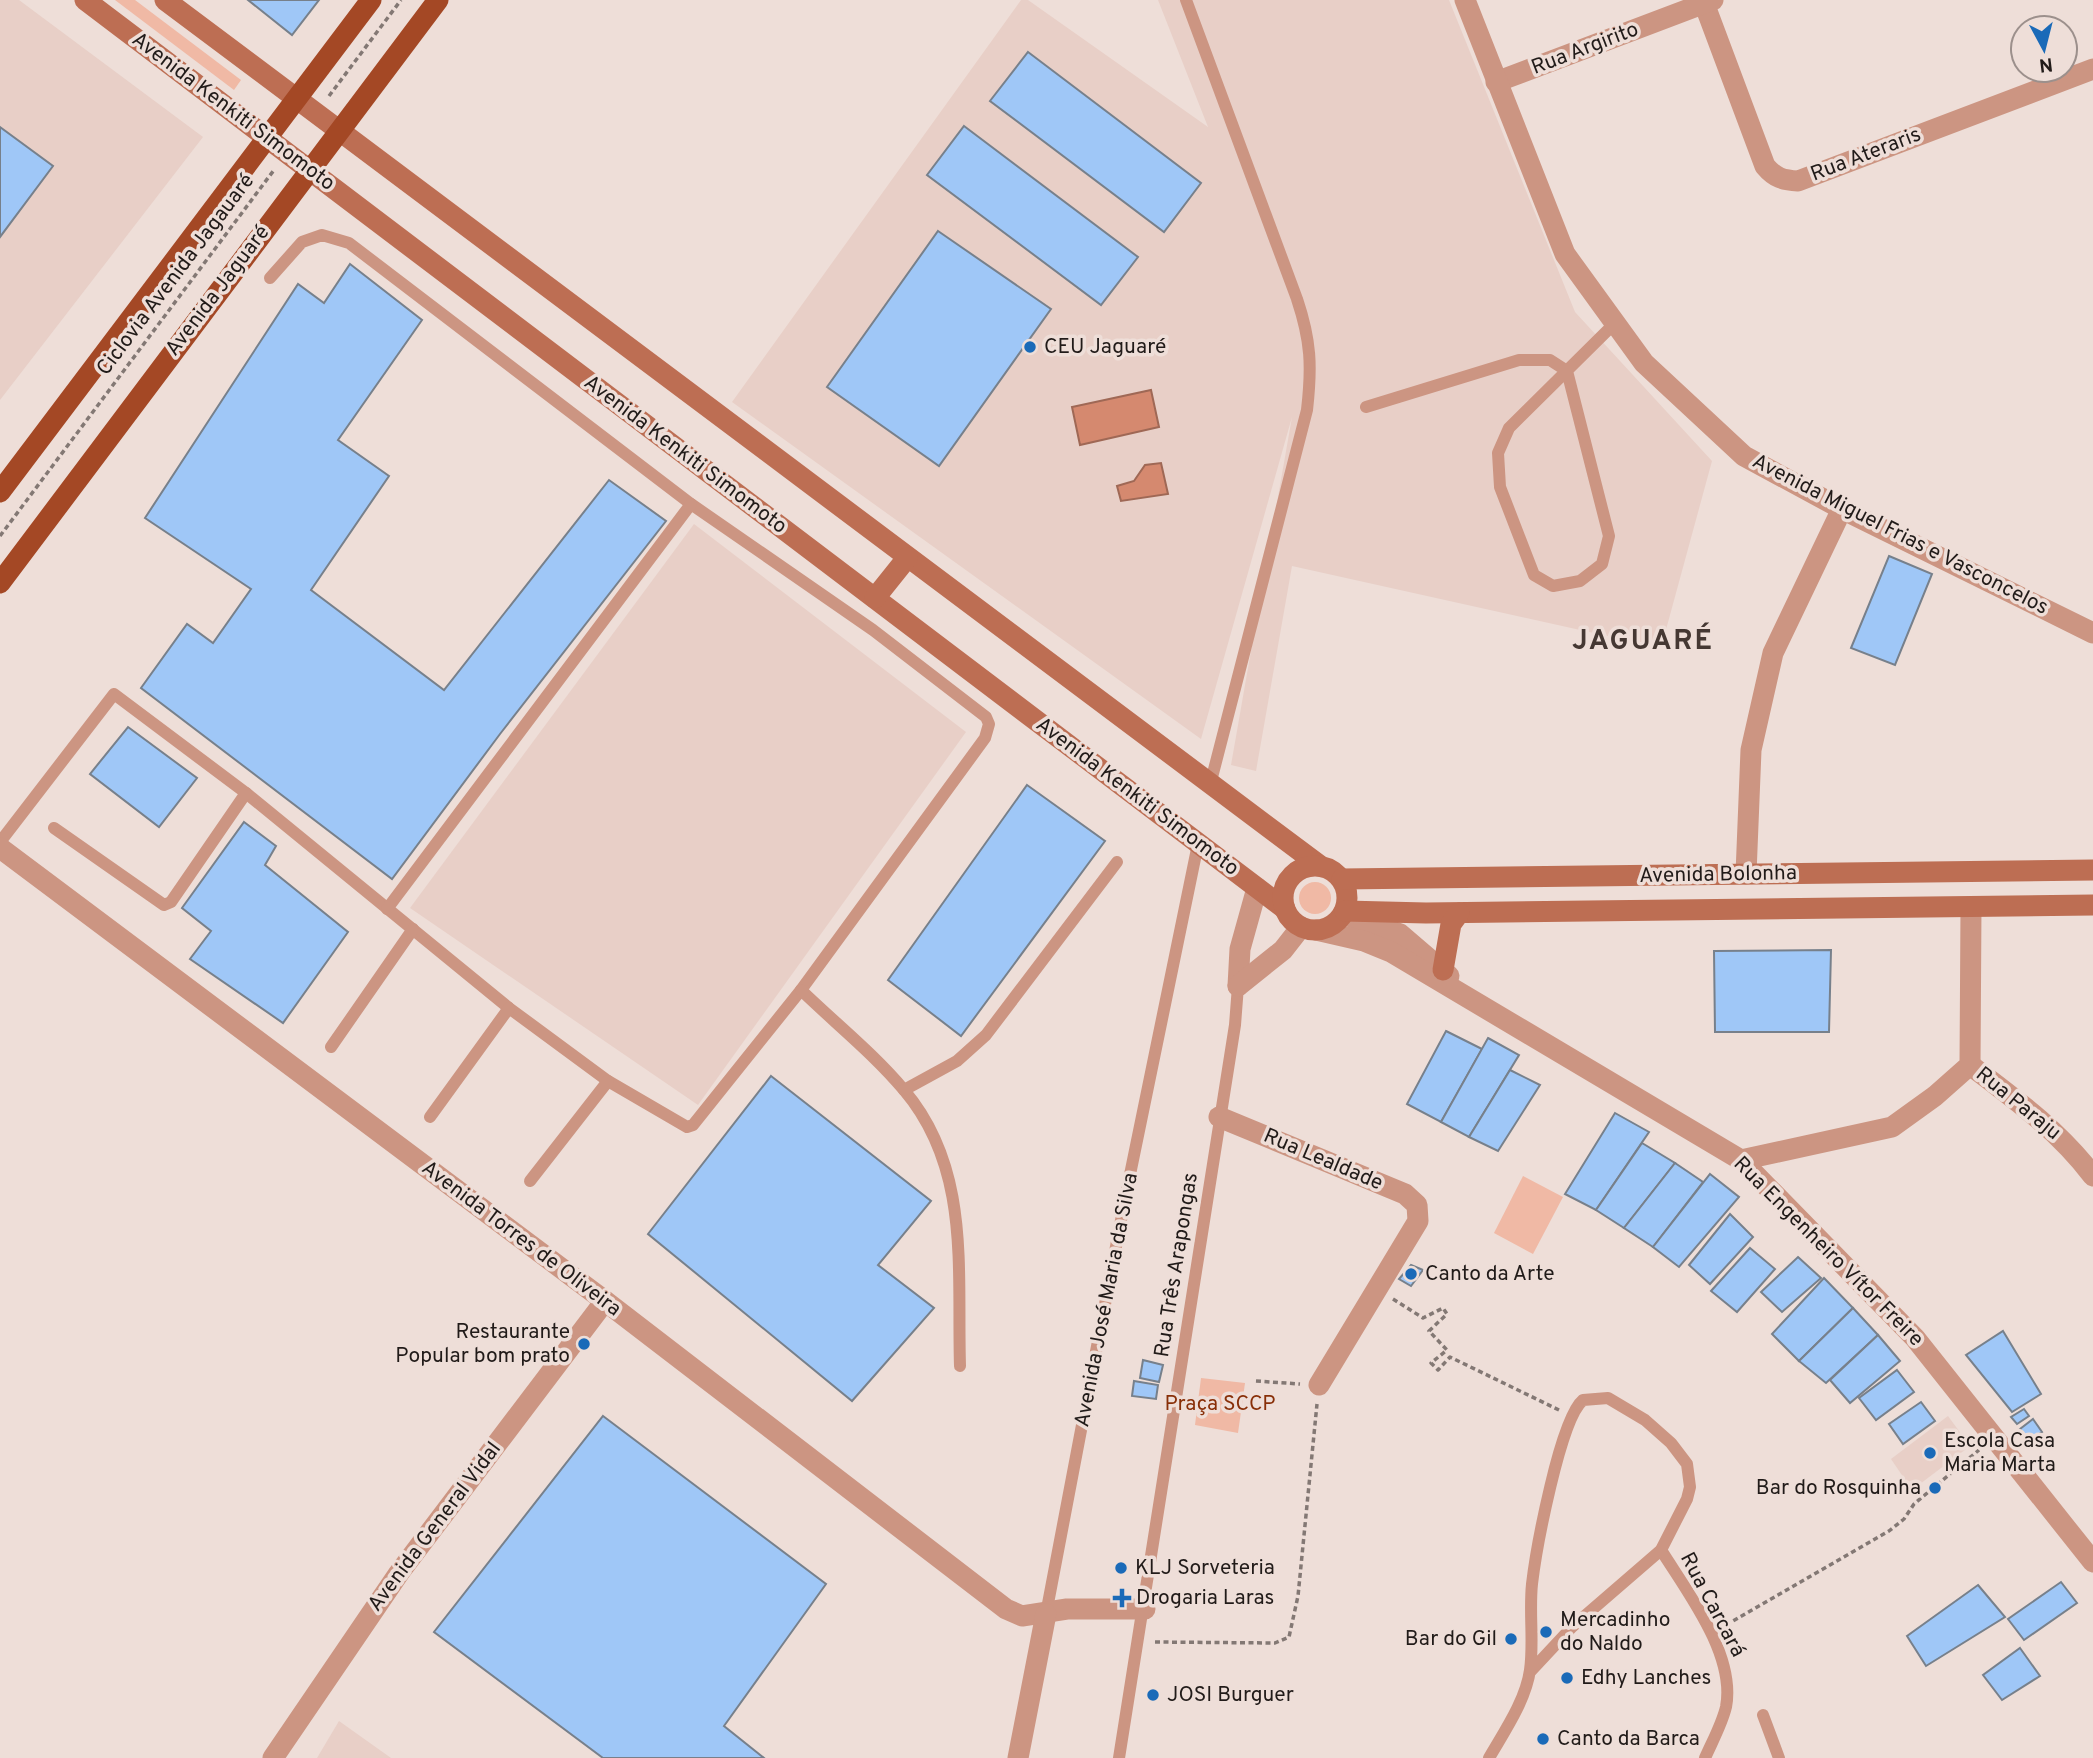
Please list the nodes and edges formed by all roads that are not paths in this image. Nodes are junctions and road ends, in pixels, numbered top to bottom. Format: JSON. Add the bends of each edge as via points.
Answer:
{"nodes":[{"id":1,"x":85,"y":0,"type":"edge"},
{"id":2,"x":165,"y":0,"type":"edge"},
{"id":3,"x":372,"y":0,"type":"edge"},
{"id":4,"x":438,"y":0,"type":"edge"},
{"id":5,"x":1186,"y":0,"type":"edge"},
{"id":6,"x":1465,"y":0,"type":"edge"},
{"id":7,"x":1709,"y":2,"type":"edge"},
{"id":8,"x":2093,"y":69,"type":"edge"},
{"id":9,"x":1496,"y":82,"type":"junction"},
{"id":10,"x":296,"y":99,"type":"junction"},
{"id":11,"x":338,"y":131,"type":"junction"},
{"id":12,"x":267,"y":137,"type":"junction"},
{"id":13,"x":309,"y":169,"type":"junction"},
{"id":14,"x":270,"y":278,"type":"dead end"},
{"id":15,"x":1614,"y":324,"type":"junction"},
{"id":16,"x":1567,"y":371,"type":"junction"},
{"id":17,"x":1366,"y":407,"type":"dead end"},
{"id":18,"x":0,"y":492,"type":"edge"},
{"id":19,"x":691,"y":504,"type":"junction"},
{"id":20,"x":1842,"y":509,"type":"junction"},
{"id":21,"x":907,"y":558,"type":"junction"},
{"id":22,"x":0,"y":583,"type":"edge"},
{"id":23,"x":874,"y":598,"type":"junction"},
{"id":24,"x":2093,"y":633,"type":"edge"},
{"id":25,"x":1210,"y":785,"type":"junction"},
{"id":26,"x":246,"y":793,"type":"junction"},
{"id":27,"x":54,"y":828,"type":"dead end"},
{"id":28,"x":0,"y":842,"type":"edge"},
{"id":29,"x":1198,"y":844,"type":"junction"},
{"id":30,"x":0,"y":848,"type":"edge"},
{"id":31,"x":1117,"y":862,"type":"dead end"},
{"id":32,"x":1319,"y":865,"type":"junction"},
{"id":33,"x":2093,"y":870,"type":"edge"},
{"id":34,"x":1746,"y":874,"type":"junction"},
{"id":35,"x":1342,"y":879,"type":"junction"},
{"id":36,"x":1257,"y":888,"type":"junction"},
{"id":37,"x":2093,"y":905,"type":"edge"},
{"id":38,"x":1971,"y":906,"type":"junction"},
{"id":39,"x":387,"y":909,"type":"junction"},
{"id":40,"x":1285,"y":909,"type":"junction"},
{"id":41,"x":1344,"y":912,"type":"junction"},
{"id":42,"x":1459,"y":913,"type":"junction"},
{"id":43,"x":413,"y":929,"type":"junction"},
{"id":44,"x":1309,"y":929,"type":"junction"},
{"id":45,"x":1443,"y":970,"type":"junction"},
{"id":46,"x":1238,"y":986,"type":"junction"},
{"id":47,"x":801,"y":990,"type":"junction"},
{"id":48,"x":1463,"y":994,"type":"junction"},
{"id":49,"x":509,"y":1008,"type":"junction"},
{"id":50,"x":331,"y":1047,"type":"dead end"},
{"id":51,"x":1970,"y":1065,"type":"junction"},
{"id":52,"x":608,"y":1081,"type":"junction"},
{"id":53,"x":904,"y":1090,"type":"junction"},
{"id":54,"x":430,"y":1117,"type":"dead end"},
{"id":55,"x":1219,"y":1117,"type":"junction"},
{"id":56,"x":1741,"y":1160,"type":"junction"},
{"id":57,"x":2093,"y":1176,"type":"edge"},
{"id":58,"x":530,"y":1181,"type":"dead end"},
{"id":59,"x":605,"y":1301,"type":"junction"},
{"id":60,"x":960,"y":1366,"type":"dead end"},
{"id":61,"x":1318,"y":1394,"type":"road end"},
{"id":62,"x":1661,"y":1550,"type":"junction"},
{"id":63,"x":2093,"y":1562,"type":"edge"},
{"id":64,"x":1144,"y":1609,"type":"junction"},
{"id":65,"x":1046,"y":1614,"type":"junction"},
{"id":66,"x":1530,"y":1672,"type":"junction"},
{"id":67,"x":1763,"y":1715,"type":"dead end"},
{"id":68,"x":273,"y":1758,"type":"edge"},
{"id":69,"x":1018,"y":1758,"type":"edge"},
{"id":70,"x":1119,"y":1758,"type":"edge"},
{"id":71,"x":1489,"y":1758,"type":"edge"},
{"id":72,"x":1706,"y":1758,"type":"edge"},
{"id":73,"x":1779,"y":1758,"type":"edge"}],
"edges":[{"from":1,"to":12,"type":"main road","name":"Avenida Kenkiti Simomoto"},
{"from":2,"to":10,"type":"main road"},
{"from":3,"to":10,"type":"highway"},
{"from":4,"to":11,"type":"highway","name":"Avenida Jaguaré"},
{"from":5,"to":25,"type":"lane","via":[[1297,299],[1312,363],[1307,410]]},
{"from":6,"to":9,"type":"street","name":"Avenida Miguel Frias e Vasconcelos"},
{"from":7,"to":8,"type":"street","name":"Rua Ateraris","via":[[1765,166],[1773,176],[1787,180],[1798,181]]},
{"from":7,"to":9,"type":"street","name":"Rua Argirito"},
{"from":9,"to":15,"type":"street","name":"Avenida Miguel Frias e Vasconcelos","via":[[1565,254]]},
{"from":10,"to":11,"type":"main road"},
{"from":10,"to":12,"type":"highway"},
{"from":11,"to":13,"type":"highway","name":"Avenida Jaguaré"},
{"from":11,"to":21,"type":"main road"},
{"from":12,"to":13,"type":"main road","name":"Avenida Kenkiti Simomoto"},
{"from":12,"to":18,"type":"highway"},
{"from":13,"to":22,"type":"highway","name":"Avenida Jaguaré"},
{"from":13,"to":23,"type":"main road","name":"Avenida Kenkiti Simomoto"},
{"from":14,"to":19,"type":"lane","via":[[302,242],[322,235],[349,243]]},
{"from":15,"to":16,"type":"lane"},
{"from":15,"to":20,"type":"street","name":"Avenida Miguel Frias e Vasconcelos","via":[[1644,363],[1744,456]]},
{"from":16,"to":16,"type":"lane","via":[[1509,428],[1498,453],[1500,487],[1534,575],[1553,586],[1580,581],[1602,564],[1609,536]]},
{"from":16,"to":17,"type":"lane","via":[[1550,360],[1519,360]]},
{"from":19,"to":39,"type":"lane"},
{"from":19,"to":47,"type":"lane","via":[[873,631],[986,717],[989,724],[985,738]]},
{"from":20,"to":24,"type":"street","name":"Avenida Miguel Frias e Vasconcelos"},
{"from":20,"to":34,"type":"street","via":[[1773,653],[1751,750]]},
{"from":21,"to":23,"type":"main road"},
{"from":21,"to":25,"type":"main road"},
{"from":23,"to":29,"type":"main road","name":"Avenida Kenkiti Simomoto"},
{"from":25,"to":32,"type":"main road"},
{"from":26,"to":27,"type":"lane","via":[[164,905]]},
{"from":26,"to":28,"type":"lane","via":[[114,694]]},
{"from":26,"to":39,"type":"lane"},
{"from":29,"to":36,"type":"main road","name":"Avenida Kenkiti Simomoto"},
{"from":29,"to":65,"type":"lane","name":"Avenida José Maria da Silva"},
{"from":30,"to":59,"type":"street","name":"Avenida Torres de Oliveira"},
{"from":31,"to":53,"type":"lane","via":[[986,1035],[957,1061]]},
{"from":32,"to":35,"type":"main road"},
{"from":32,"to":40,"type":"main road","via":[[1291,876],[1283,893]]},
{"from":33,"to":34,"type":"main road","name":"Avenida Bolonha"},
{"from":34,"to":35,"type":"main road","name":"Avenida Bolonha"},
{"from":35,"to":41,"type":"main road","via":[[1348,898]]},
{"from":36,"to":40,"type":"main road","name":"Avenida Kenkiti Simomoto"},
{"from":36,"to":46,"type":"street","via":[[1240,949]]},
{"from":37,"to":38,"type":"main road","name":"Avenida Bolonha"},
{"from":38,"to":42,"type":"main road","name":"Avenida Bolonha"},
{"from":38,"to":51,"type":"street"},
{"from":39,"to":43,"type":"lane"},
{"from":40,"to":44,"type":"main road"},
{"from":41,"to":42,"type":"main road","name":"Avenida Bolonha"},
{"from":41,"to":44,"type":"main road","via":[[1334,925]]},
{"from":41,"to":45,"type":"street","name":"Rua Engenheiro Vítor Freire","via":[[1400,934]]},
{"from":42,"to":45,"type":"main road","via":[[1449,931]]},
{"from":43,"to":49,"type":"lane"},
{"from":43,"to":50,"type":"lane"},
{"from":44,"to":46,"type":"street"},
{"from":44,"to":48,"type":"street","name":"Rua Engenheiro Vítor Freire","via":[[1375,944]]},
{"from":45,"to":48,"type":"street","name":"Rua Engenheiro Vítor Freire"},
{"from":46,"to":55,"type":"lane","name":"Rua Três Arapongas"},
{"from":47,"to":52,"type":"lane","via":[[692,1126]]},
{"from":47,"to":53,"type":"lane"},
{"from":48,"to":56,"type":"street","name":"Rua Engenheiro Vítor Freire"},
{"from":49,"to":52,"type":"lane"},
{"from":49,"to":54,"type":"lane"},
{"from":51,"to":56,"type":"street","via":[[1892,1127]]},
{"from":51,"to":57,"type":"street","name":"Rua Paraju","via":[[2071,1147]]},
{"from":52,"to":58,"type":"lane"},
{"from":53,"to":60,"type":"lane","via":[[930,1127],[955,1197]]},
{"from":55,"to":61,"type":"street","name":"Rua Lealdade","via":[[1405,1194],[1418,1205],[1418,1221]]},
{"from":55,"to":64,"type":"lane","name":"Rua Três Arapongas"},
{"from":56,"to":63,"type":"street","name":"Rua Engenheiro Vítor Freire","via":[[1915,1338]]},
{"from":59,"to":65,"type":"street","name":"Avenida Torres de Oliveira","via":[[1006,1609],[1022,1616]]},
{"from":59,"to":68,"type":"street","name":"Avenida General Vidal","via":[[399,1573]]},
{"from":62,"to":66,"type":"lane","via":[[1572,1627]]},
{"from":62,"to":66,"type":"lane","via":[[1688,1499],[1687,1464],[1645,1420],[1608,1398],[1583,1400],[1571,1415],[1542,1521],[1532,1586]]},
{"from":62,"to":72,"type":"lane","name":"Rua Carcará","via":[[1726,1665],[1726,1709]]},
{"from":64,"to":65,"type":"street","name":"Avenida Torres de Oliveira","via":[[1067,1609]]},
{"from":64,"to":70,"type":"lane","name":"Rua Três Arapongas"},
{"from":65,"to":69,"type":"street","name":"Avenida José Maria da Silva"},
{"from":66,"to":71,"type":"lane"},
{"from":67,"to":73,"type":"lane"}]}
